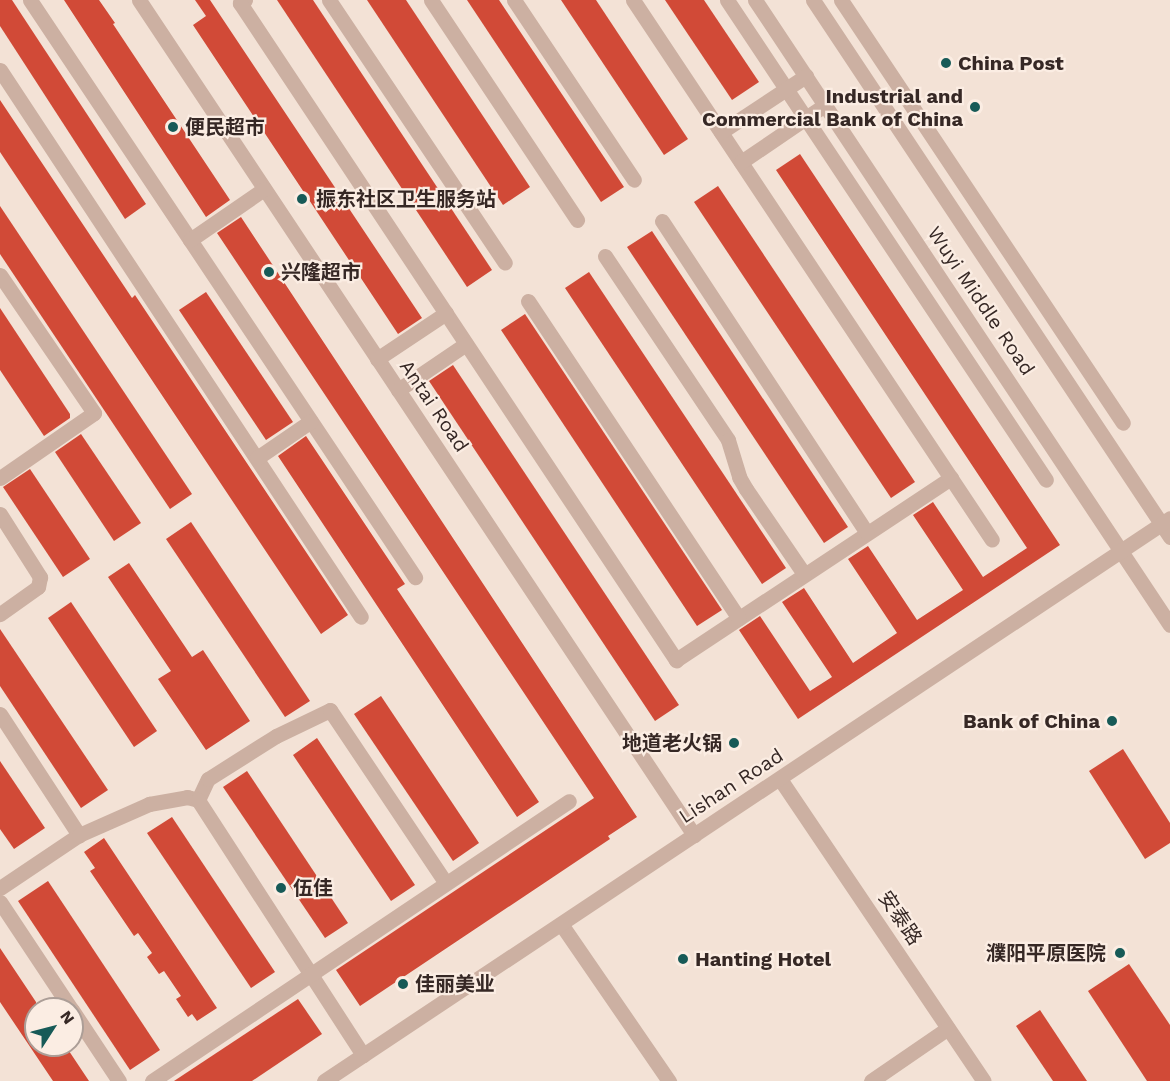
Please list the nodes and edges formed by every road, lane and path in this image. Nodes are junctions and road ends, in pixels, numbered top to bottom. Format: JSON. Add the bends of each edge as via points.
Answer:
{"nodes":[{"id":1,"x":30,"y":0,"type":"edge"},
{"id":2,"x":139,"y":0,"type":"edge"},
{"id":3,"x":244,"y":0,"type":"edge"},
{"id":4,"x":328,"y":0,"type":"edge"},
{"id":5,"x":431,"y":0,"type":"edge"},
{"id":6,"x":514,"y":0,"type":"edge"},
{"id":7,"x":633,"y":0,"type":"edge"},
{"id":8,"x":727,"y":0,"type":"edge"},
{"id":9,"x":755,"y":0,"type":"edge"},
{"id":10,"x":813,"y":0,"type":"edge"},
{"id":11,"x":842,"y":0,"type":"edge"},
{"id":12,"x":0,"y":70,"type":"edge"},
{"id":13,"x":806,"y":76,"type":"junction"},
{"id":14,"x":786,"y":89,"type":"junction"},
{"id":15,"x":825,"y":105,"type":"junction"},
{"id":16,"x":806,"y":118,"type":"junction"},
{"id":17,"x":721,"y":132,"type":"junction"},
{"id":18,"x":741,"y":162,"type":"junction"},
{"id":19,"x":634,"y":180,"type":"dead end"},
{"id":20,"x":264,"y":189,"type":"junction"},
{"id":21,"x":577,"y":220,"type":"dead end"},
{"id":22,"x":662,"y":221,"type":"dead end"},
{"id":23,"x":190,"y":240,"type":"junction"},
{"id":24,"x":605,"y":256,"type":"dead end"},
{"id":25,"x":505,"y":263,"type":"dead end"},
{"id":26,"x":0,"y":275,"type":"edge"},
{"id":27,"x":528,"y":302,"type":"dead end"},
{"id":28,"x":446,"y":313,"type":"junction"},
{"id":29,"x":466,"y":344,"type":"junction"},
{"id":30,"x":377,"y":359,"type":"junction"},
{"id":31,"x":398,"y":390,"type":"junction"},
{"id":32,"x":311,"y":421,"type":"junction"},
{"id":33,"x":1123,"y":423,"type":"dead end"},
{"id":34,"x":256,"y":458,"type":"junction"},
{"id":35,"x":951,"y":477,"type":"junction"},
{"id":36,"x":0,"y":478,"type":"edge"},
{"id":37,"x":1046,"y":480,"type":"dead end"},
{"id":38,"x":0,"y":514,"type":"edge"},
{"id":39,"x":1168,"y":526,"type":"edge"},
{"id":40,"x":867,"y":533,"type":"junction"},
{"id":41,"x":992,"y":540,"type":"dead end"},
{"id":42,"x":1122,"y":552,"type":"junction"},
{"id":43,"x":804,"y":574,"type":"junction"},
{"id":44,"x":415,"y":577,"type":"dead end"},
{"id":45,"x":0,"y":614,"type":"edge"},
{"id":46,"x":361,"y":616,"type":"dead end"},
{"id":47,"x":739,"y":618,"type":"junction"},
{"id":48,"x":1170,"y":625,"type":"edge"},
{"id":49,"x":0,"y":714,"type":"edge"},
{"id":50,"x":780,"y":779,"type":"junction"},
{"id":51,"x":198,"y":800,"type":"junction"},
{"id":52,"x":569,"y":801,"type":"dead end"},
{"id":53,"x":79,"y":835,"type":"junction"},
{"id":54,"x":694,"y":836,"type":"junction"},
{"id":55,"x":446,"y":883,"type":"junction"},
{"id":56,"x":0,"y":888,"type":"edge"},
{"id":57,"x":0,"y":902,"type":"edge"},
{"id":58,"x":561,"y":924,"type":"junction"},
{"id":59,"x":311,"y":974,"type":"junction"},
{"id":60,"x":64,"y":997,"type":"edge"},
{"id":61,"x":84,"y":1027,"type":"edge"},
{"id":62,"x":948,"y":1028,"type":"junction"},
{"id":63,"x":363,"y":1055,"type":"junction"},
{"id":64,"x":119,"y":1081,"type":"edge"},
{"id":65,"x":152,"y":1081,"type":"edge"},
{"id":66,"x":324,"y":1081,"type":"edge"},
{"id":67,"x":669,"y":1081,"type":"edge"},
{"id":68,"x":871,"y":1081,"type":"edge"},
{"id":69,"x":984,"y":1081,"type":"edge"}],
"edges":[{"from":1,"to":23,"type":"street"},
{"from":2,"to":20,"type":"street","name":"Antai Road"},
{"from":3,"to":28,"type":"street","via":[[240,3]]},
{"from":4,"to":25,"type":"street"},
{"from":5,"to":21,"type":"street"},
{"from":6,"to":19,"type":"street"},
{"from":7,"to":17,"type":"street"},
{"from":8,"to":14,"type":"street"},
{"from":9,"to":13,"type":"street","name":"Wuyi Middle Road"},
{"from":10,"to":39,"type":"street","name":"Wuyi Middle Road"},
{"from":11,"to":33,"type":"street"},
{"from":12,"to":34,"type":"street"},
{"from":13,"to":14,"type":"street"},
{"from":13,"to":15,"type":"street","name":"Wuyi Middle Road"},
{"from":14,"to":16,"type":"street"},
{"from":14,"to":17,"type":"street"},
{"from":15,"to":16,"type":"street"},
{"from":15,"to":42,"type":"street","name":"Wuyi Middle Road"},
{"from":16,"to":18,"type":"street"},
{"from":16,"to":37,"type":"street"},
{"from":17,"to":18,"type":"street"},
{"from":18,"to":35,"type":"street"},
{"from":20,"to":23,"type":"street"},
{"from":20,"to":30,"type":"street","name":"Antai Road"},
{"from":22,"to":40,"type":"street"},
{"from":23,"to":32,"type":"street"},
{"from":24,"to":43,"type":"street","via":[[728,440],[742,483]]},
{"from":26,"to":36,"type":"street","via":[[94,413]]},
{"from":27,"to":47,"type":"street"},
{"from":28,"to":29,"type":"street"},
{"from":28,"to":30,"type":"street"},
{"from":29,"to":31,"type":"street"},
{"from":29,"to":47,"type":"street","via":[[676,660]]},
{"from":30,"to":31,"type":"street","name":"Antai Road"},
{"from":31,"to":54,"type":"street","name":"Antai Road"},
{"from":32,"to":34,"type":"street"},
{"from":32,"to":44,"type":"street"},
{"from":34,"to":46,"type":"street"},
{"from":35,"to":40,"type":"street"},
{"from":35,"to":41,"type":"street"},
{"from":38,"to":45,"type":"street","via":[[40,577],[38,587]]},
{"from":39,"to":42,"type":"street","name":"Lishan Road"},
{"from":40,"to":43,"type":"street"},
{"from":42,"to":48,"type":"street","name":"Wuyi Middle Road"},
{"from":42,"to":50,"type":"street","name":"Lishan Road"},
{"from":43,"to":47,"type":"street"},
{"from":49,"to":53,"type":"street"},
{"from":50,"to":54,"type":"street","name":"Lishan Road"},
{"from":50,"to":62,"type":"street","name":"安泰路"},
{"from":51,"to":53,"type":"street","via":[[187,797],[149,804]]},
{"from":51,"to":55,"type":"street","via":[[208,779],[276,736],[330,710]]},
{"from":51,"to":59,"type":"street"},
{"from":52,"to":55,"type":"street"},
{"from":53,"to":56,"type":"street"},
{"from":54,"to":58,"type":"street","name":"Lishan Road"},
{"from":55,"to":59,"type":"street"},
{"from":57,"to":60,"type":"street"},
{"from":58,"to":63,"type":"street","name":"Lishan Road"},
{"from":58,"to":67,"type":"street"},
{"from":59,"to":63,"type":"street"},
{"from":59,"to":65,"type":"street"},
{"from":61,"to":64,"type":"street"},
{"from":62,"to":68,"type":"street"},
{"from":62,"to":69,"type":"street","name":"安泰路"},
{"from":63,"to":66,"type":"street","name":"Lishan Road"}]}
